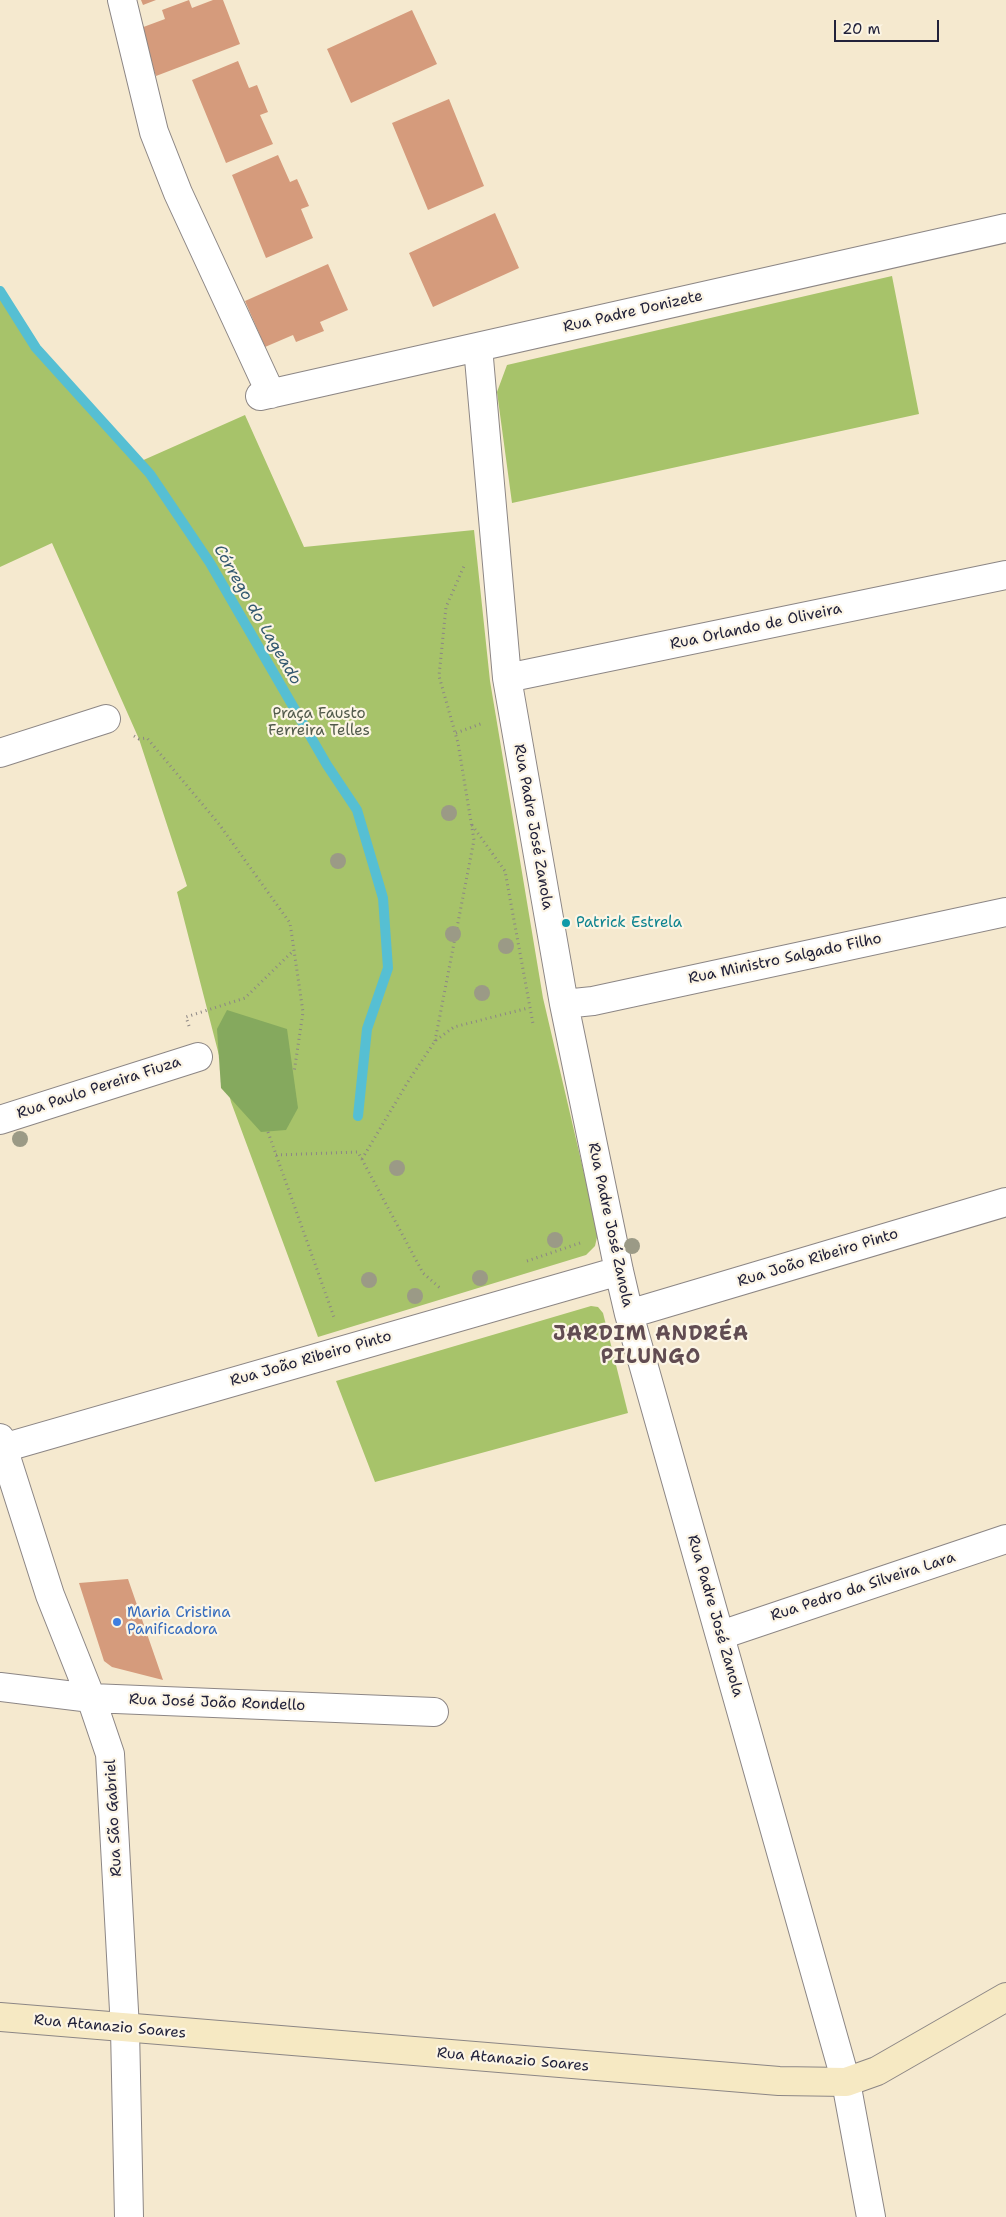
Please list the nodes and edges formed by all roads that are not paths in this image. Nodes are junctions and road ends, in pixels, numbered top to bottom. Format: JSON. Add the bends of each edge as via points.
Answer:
{"nodes":[{"id":1,"x":122,"y":0,"type":"edge"},
{"id":2,"x":1006,"y":228,"type":"edge"},
{"id":3,"x":478,"y":347,"type":"junction"},
{"id":4,"x":1006,"y":575,"type":"edge"},
{"id":5,"x":507,"y":678,"type":"junction"},
{"id":6,"x":106,"y":719,"type":"road end"},
{"id":7,"x":0,"y":753,"type":"edge"},
{"id":8,"x":1006,"y":912,"type":"edge"},
{"id":9,"x":564,"y":1004,"type":"junction"},
{"id":10,"x":198,"y":1056,"type":"dead end"},
{"id":11,"x":0,"y":1120,"type":"edge"},
{"id":12,"x":1006,"y":1202,"type":"edge"},
{"id":13,"x":619,"y":1271,"type":"junction"},
{"id":14,"x":629,"y":1314,"type":"junction"},
{"id":15,"x":2,"y":1443,"type":"edge"},
{"id":16,"x":1006,"y":1539,"type":"edge"},
{"id":17,"x":721,"y":1635,"type":"junction"},
{"id":18,"x":0,"y":1687,"type":"edge"},
{"id":19,"x":91,"y":1698,"type":"junction"},
{"id":20,"x":434,"y":1712,"type":"dead end"},
{"id":21,"x":1006,"y":1997,"type":"edge"},
{"id":22,"x":0,"y":2017,"type":"edge"},
{"id":23,"x":125,"y":2029,"type":"junction"},
{"id":24,"x":846,"y":2082,"type":"junction"},
{"id":25,"x":129,"y":2217,"type":"edge"},
{"id":26,"x":871,"y":2217,"type":"edge"}],
"edges":[{"from":1,"to":3,"type":"street","name":"Rua Padre Donizete","via":[[154,132],[265,395]]},
{"from":2,"to":3,"type":"street","name":"Rua Padre Donizete"},
{"from":3,"to":5,"type":"street","name":"Rua Padre José Zanola"},
{"from":4,"to":5,"type":"street","name":"Rua Orlando de Oliveira"},
{"from":5,"to":9,"type":"street","name":"Rua Padre José Zanola"},
{"from":6,"to":7,"type":"street"},
{"from":8,"to":9,"type":"street","name":"Rua Ministro Salgado Filho","via":[[593,1001]]},
{"from":9,"to":13,"type":"street","name":"Rua Padre José Zanola"},
{"from":10,"to":11,"type":"street","name":"Rua Paulo Pereira Fiuza"},
{"from":12,"to":14,"type":"street","name":"Rua João Ribeiro Pinto"},
{"from":13,"to":14,"type":"street","name":"Rua Padre José Zanola"},
{"from":13,"to":15,"type":"street","name":"Rua João Ribeiro Pinto"},
{"from":14,"to":17,"type":"street","name":"Rua Padre José Zanola"},
{"from":15,"to":19,"type":"street","name":"Rua São Gabriel","via":[[50,1595]]},
{"from":16,"to":17,"type":"street","name":"Rua Pedro da Silveira Lara"},
{"from":17,"to":24,"type":"street","name":"Rua Padre José Zanola"},
{"from":18,"to":19,"type":"street","name":"Rua José João Rondello"},
{"from":19,"to":20,"type":"street","name":"Rua José João Rondello"},
{"from":19,"to":23,"type":"street","name":"Rua São Gabriel","via":[[110,1754]]},
{"from":21,"to":24,"type":"main road","name":"Rua Atanazio Soares","via":[[877,2071]]},
{"from":22,"to":23,"type":"main road","name":"Rua Atanazio Soares"},
{"from":23,"to":24,"type":"main road","name":"Rua Atanazio Soares","via":[[780,2081]]},
{"from":23,"to":25,"type":"street","name":"Rua São Gabriel"},
{"from":24,"to":26,"type":"street","name":"Rua Padre José Zanola"}]}
